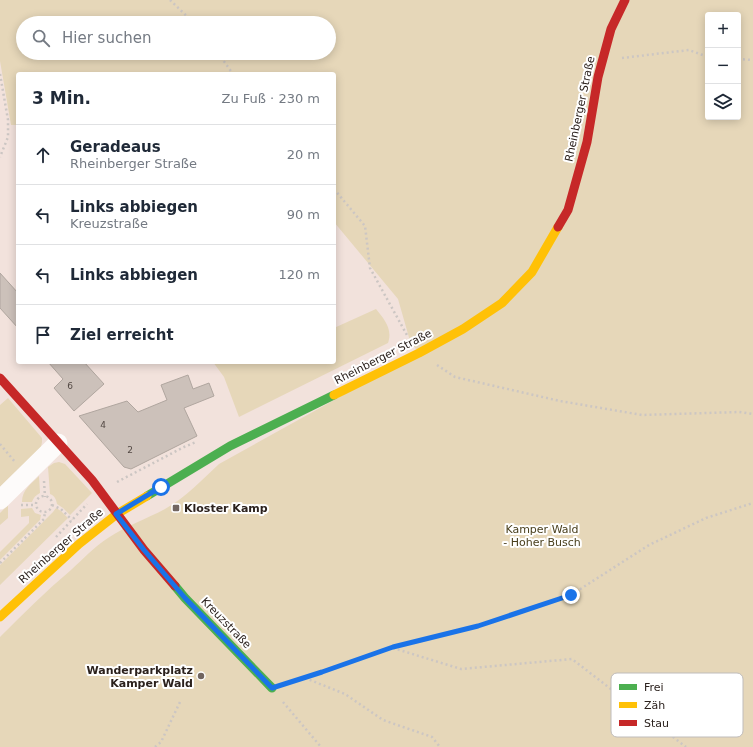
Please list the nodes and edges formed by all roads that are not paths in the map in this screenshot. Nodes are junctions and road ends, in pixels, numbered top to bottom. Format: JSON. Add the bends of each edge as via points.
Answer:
{"nodes":[{"id":1,"x":625,"y":0,"type":"edge"},
{"id":2,"x":0,"y":378,"type":"edge"},
{"id":3,"x":58,"y":443,"type":"junction"},
{"id":4,"x":8,"y":503,"type":"edge"},
{"id":5,"x":116,"y":514,"type":"junction"},
{"id":6,"x":0,"y":617,"type":"edge"},
{"id":7,"x":272,"y":688,"type":"road end"}],
"edges":[{"from":1,"to":5,"type":"main road","name":"Rheinberger Straße","via":[[611,29],[602,60],[588,142],[568,210],[532,272],[502,303],[463,329],[419,353],[230,446]]},
{"from":2,"to":3,"type":"main road","name":"Kreuzstraße"},
{"from":3,"to":4,"type":"street"},
{"from":3,"to":5,"type":"main road","name":"Kreuzstraße","via":[[92,480]]},
{"from":5,"to":6,"type":"main road","name":"Rheinberger Straße","via":[[56,564]]},
{"from":5,"to":7,"type":"main road","name":"Kreuzstraße","via":[[185,598]]}]}
